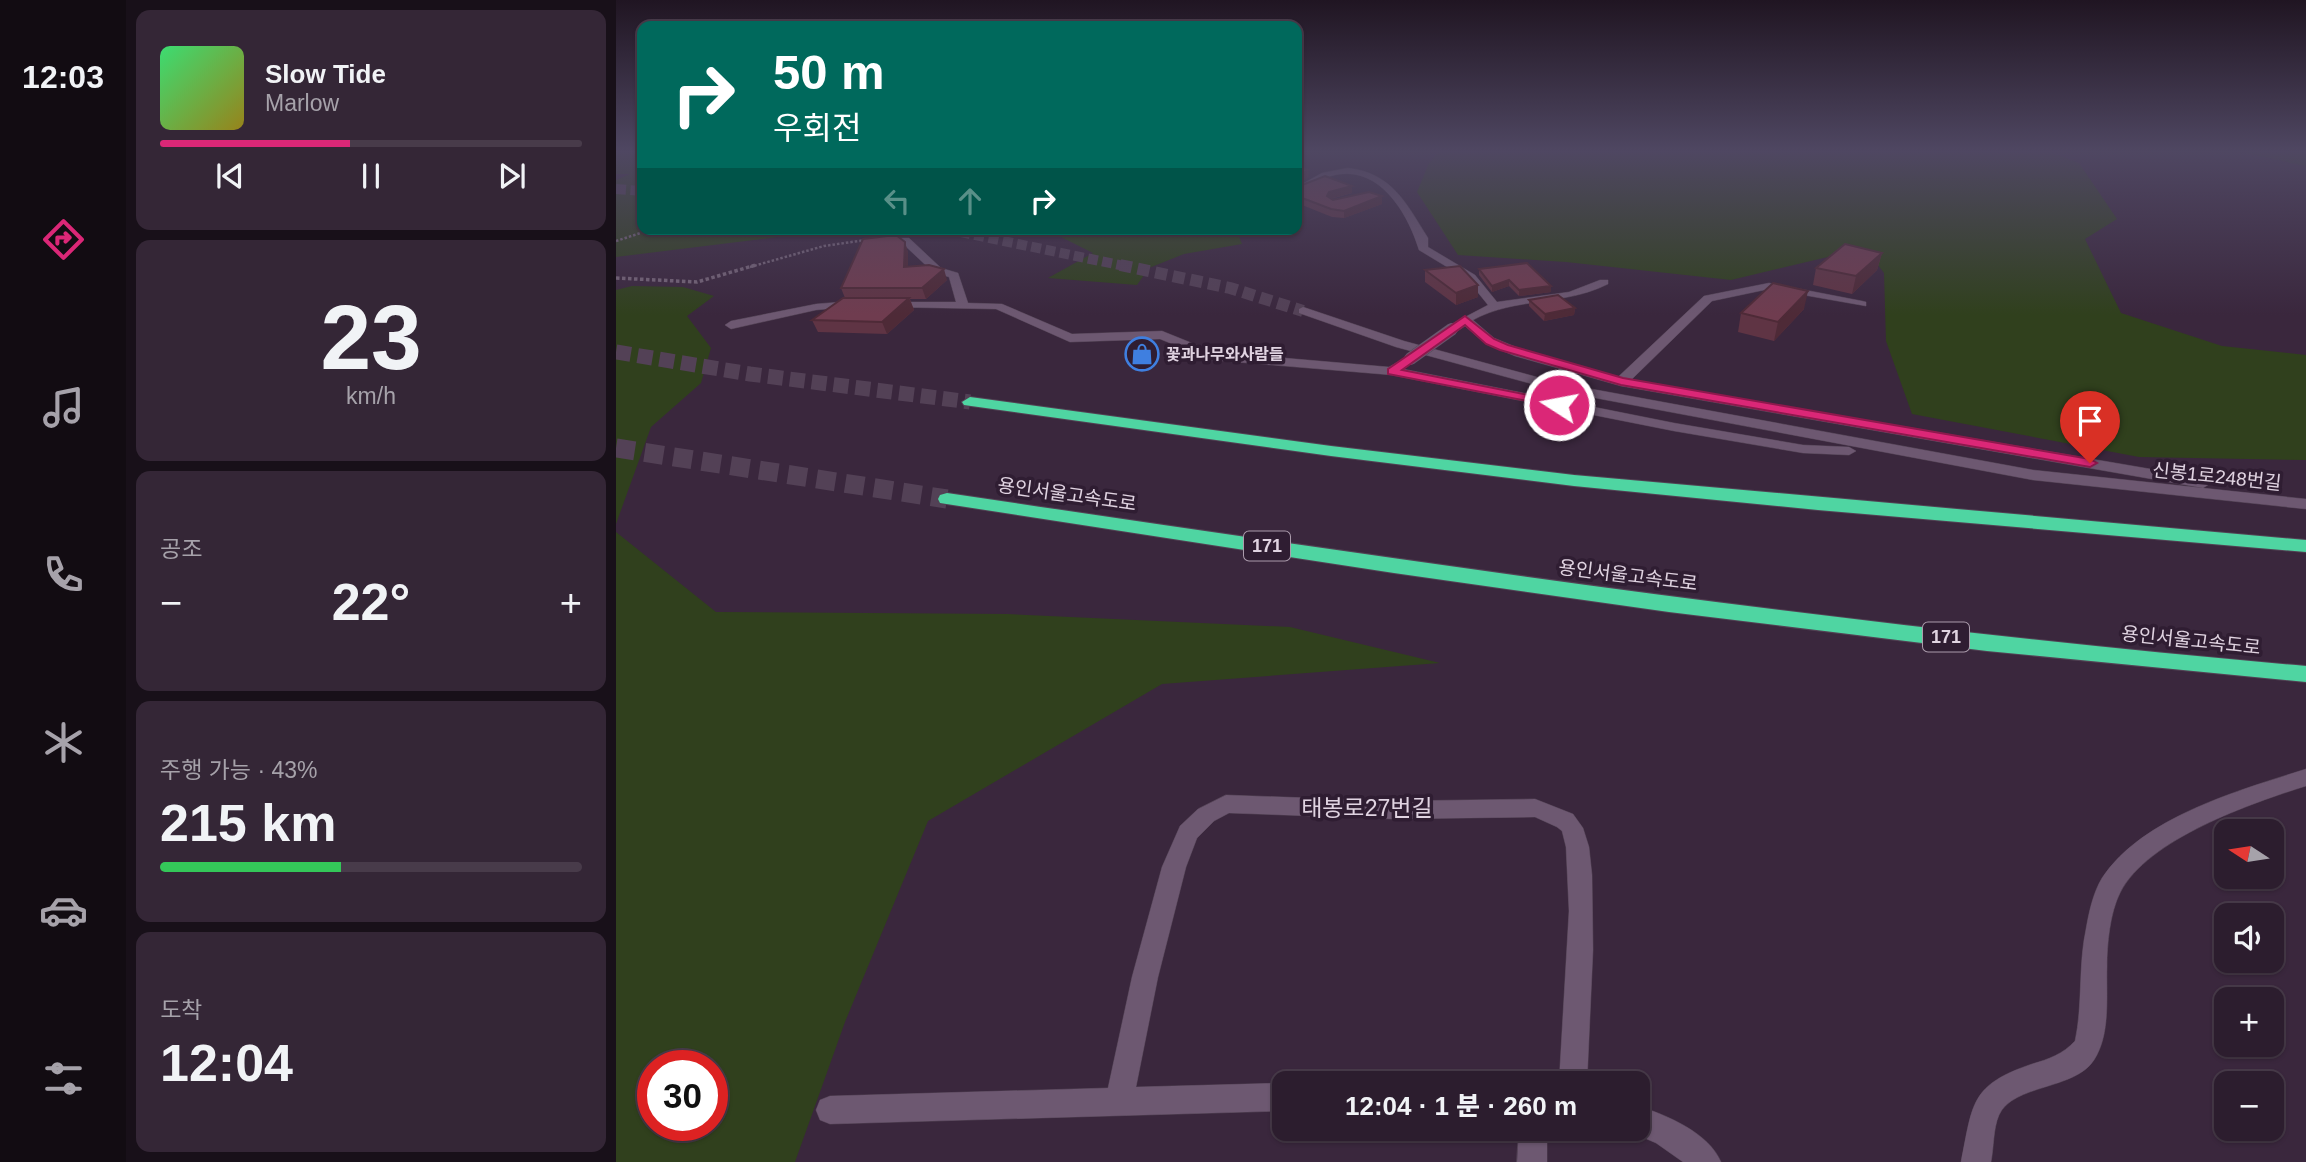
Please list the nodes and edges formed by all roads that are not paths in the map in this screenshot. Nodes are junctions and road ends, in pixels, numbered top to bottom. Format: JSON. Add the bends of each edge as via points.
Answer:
{"nodes":[{"id":1,"x":1397,"y":206,"type":"edge"},
{"id":2,"x":905,"y":240,"type":"edge"},
{"id":3,"x":1604,"y":282,"type":"dead end"},
{"id":4,"x":1862,"y":304,"type":"dead end"},
{"id":5,"x":1494,"y":305,"type":"junction"},
{"id":6,"x":963,"y":306,"type":"junction"},
{"id":7,"x":1303,"y":311,"type":"tunnel mouth"},
{"id":8,"x":1465,"y":320,"type":"junction"},
{"id":9,"x":731,"y":325,"type":"dead end"},
{"id":10,"x":1392,"y":371,"type":"junction"},
{"id":11,"x":1621,"y":382,"type":"junction"},
{"id":12,"x":970,"y":402,"type":"tunnel mouth"},
{"id":13,"x":1912,"y":453,"type":"junction"},
{"id":14,"x":947,"y":499,"type":"tunnel mouth"},
{"id":15,"x":2306,"y":502,"type":"edge"},
{"id":16,"x":2306,"y":546,"type":"edge"},
{"id":17,"x":2306,"y":674,"type":"edge"},
{"id":18,"x":2306,"y":777,"type":"edge"},
{"id":19,"x":1574,"y":1071,"type":"edge"},
{"id":20,"x":1272,"y":1097,"type":"edge"},
{"id":21,"x":1119,"y":1103,"type":"junction"},
{"id":22,"x":831,"y":1110,"type":"dead end"},
{"id":23,"x":1650,"y":1124,"type":"edge"},
{"id":24,"x":1532,"y":1141,"type":"edge"},
{"id":25,"x":1532,"y":1162,"type":"edge"},
{"id":26,"x":1706,"y":1162,"type":"edge"},
{"id":27,"x":1976,"y":1162,"type":"edge"}],
"edges":[{"from":1,"to":5,"type":"street","via":[[1423,238],[1423,248],[1471,277]]},
{"from":2,"to":6,"type":"street","via":[[937,270],[954,275]]},
{"from":3,"to":5,"type":"street","via":[[1573,295]]},
{"from":4,"to":11,"type":"street","via":[[1769,286],[1708,298]]},
{"from":5,"to":8,"type":"street"},
{"from":6,"to":9,"type":"street","via":[[816,307]]},
{"from":6,"to":10,"type":"street","via":[[998,306],[1070,338],[1163,335],[1212,356]]},
{"from":7,"to":13,"type":"street","name":"신봉1로248번길","via":[[1400,344],[1558,387]]},
{"from":8,"to":10,"type":"street","bridge":true},
{"from":8,"to":11,"type":"street","via":[[1490,341],[1509,349]]},
{"from":10,"to":13,"type":"street","via":[[1803,449]]},
{"from":11,"to":15,"type":"street"},
{"from":12,"to":16,"type":"highway","via":[[1597,481]]},
{"from":13,"to":15,"type":"street","name":"신봉1로248번길","via":[[2033,475]]},
{"from":14,"to":17,"type":"highway","name":"용인서울고속도로","number":"171","via":[[1586,593],[1914,634]]},
{"from":18,"to":27,"type":"street","via":[[2240,798],[2134,857],[2109,888],[2095,951],[2085,1050],[2070,1063],[1992,1101]]},
{"from":19,"to":21,"type":"street","name":"태봉로27번길","via":[[1581,902],[1579,846],[1571,825],[1535,808],[1394,810],[1226,804],[1188,833],[1174,867]]},
{"from":20,"to":21,"type":"street"},
{"from":21,"to":22,"type":"street"},
{"from":23,"to":26,"type":"street"},
{"from":24,"to":25,"type":"street"}]}
